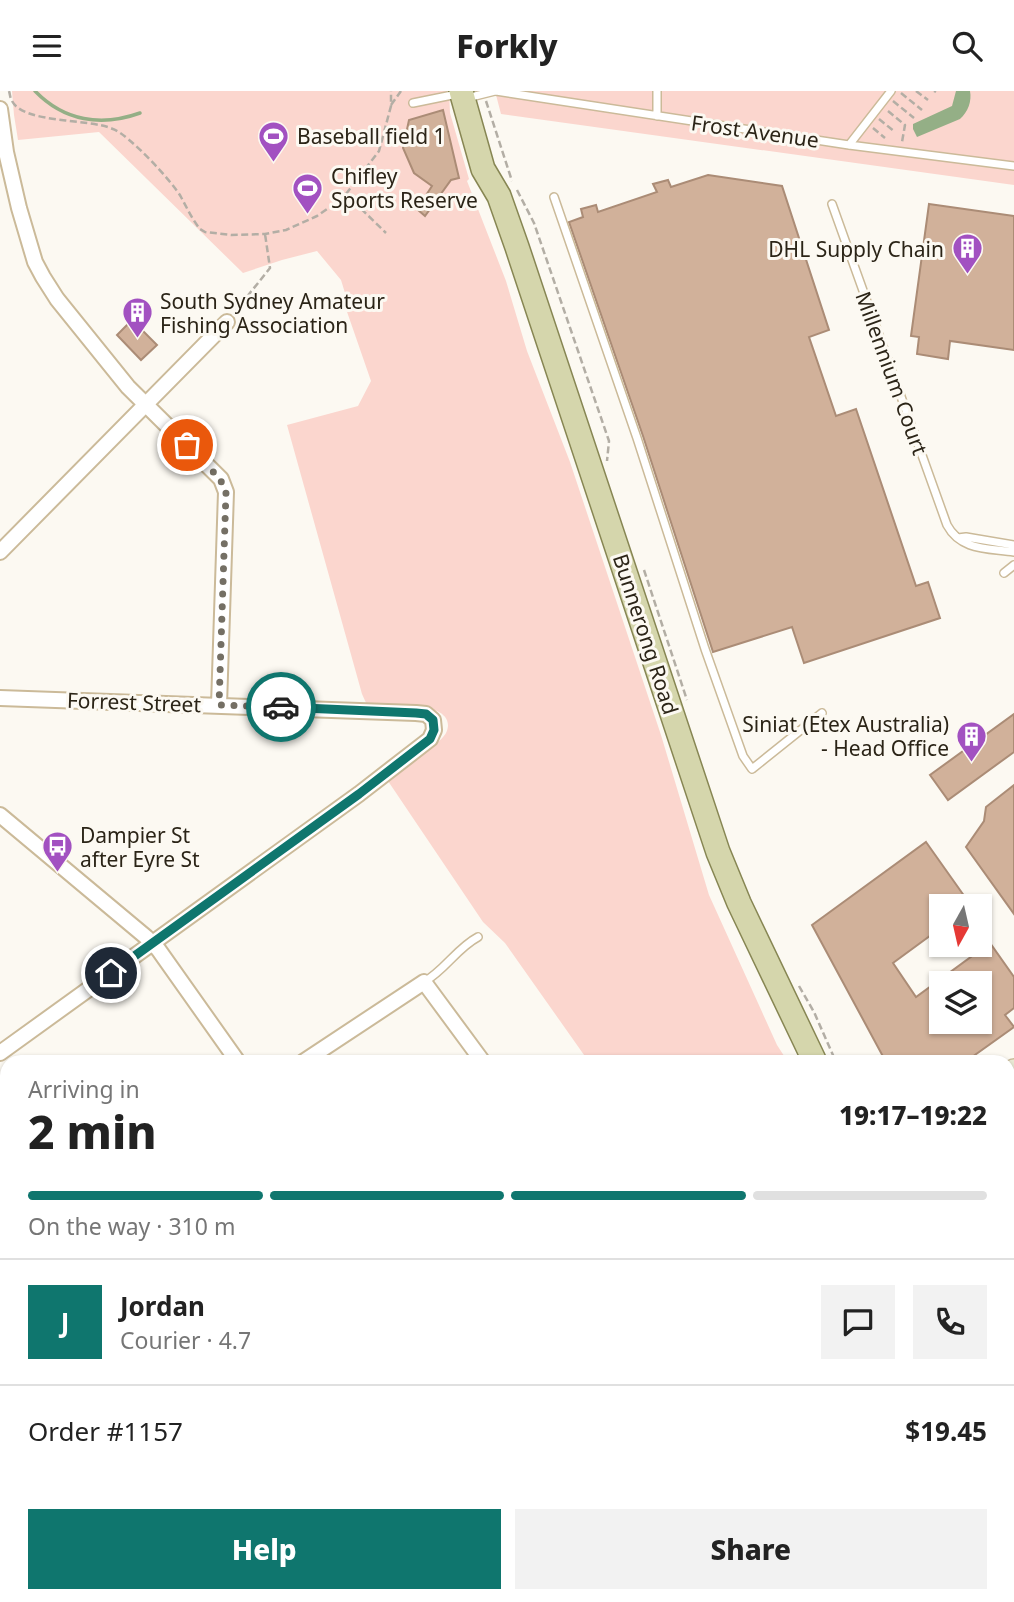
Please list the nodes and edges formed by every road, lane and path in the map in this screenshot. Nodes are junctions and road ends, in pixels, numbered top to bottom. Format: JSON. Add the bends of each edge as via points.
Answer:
{"nodes":[{"id":1,"x":9,"y":91,"type":"edge"},
{"id":2,"x":391,"y":91,"type":"edge"},
{"id":3,"x":401,"y":91,"type":"edge"},
{"id":4,"x":657,"y":91,"type":"edge"},
{"id":5,"x":891,"y":91,"type":"edge"},
{"id":6,"x":916,"y":91,"type":"edge"},
{"id":7,"x":901,"y":93,"type":"dead end"},
{"id":8,"x":475,"y":94,"type":"edge"},
{"id":9,"x":928,"y":100,"type":"dead end"},
{"id":10,"x":893,"y":101,"type":"dead end"},
{"id":11,"x":413,"y":103,"type":"dead end"},
{"id":12,"x":391,"y":105,"type":"junction"},
{"id":13,"x":0,"y":109,"type":"edge"},
{"id":14,"x":885,"y":109,"type":"dead end"},
{"id":15,"x":922,"y":110,"type":"dead end"},
{"id":16,"x":657,"y":116,"type":"junction"},
{"id":17,"x":914,"y":118,"type":"dead end"},
{"id":18,"x":879,"y":119,"type":"dead end"},
{"id":19,"x":870,"y":127,"type":"dead end"},
{"id":20,"x":895,"y":132,"type":"dead end"},
{"id":21,"x":885,"y":138,"type":"dead end"},
{"id":22,"x":849,"y":145,"type":"junction"},
{"id":23,"x":902,"y":145,"type":"dead end"},
{"id":24,"x":1014,"y":166,"type":"edge"},
{"id":25,"x":346,"y":194,"type":"junction"},
{"id":26,"x":554,"y":197,"type":"dead end"},
{"id":27,"x":832,"y":204,"type":"dead end"},
{"id":28,"x":386,"y":233,"type":"dead end"},
{"id":29,"x":265,"y":235,"type":"junction"},
{"id":30,"x":227,"y":321,"type":"joint"},
{"id":31,"x":145,"y":404,"type":"junction"},
{"id":32,"x":607,"y":461,"type":"dead end"},
{"id":33,"x":958,"y":538,"type":"junction"},
{"id":34,"x":1014,"y":545,"type":"edge"},
{"id":35,"x":0,"y":552,"type":"edge"},
{"id":36,"x":1014,"y":552,"type":"edge"},
{"id":37,"x":642,"y":564,"type":"dead end"},
{"id":38,"x":1014,"y":565,"type":"edge"},
{"id":39,"x":1004,"y":573,"type":"dead end"},
{"id":40,"x":0,"y":698,"type":"edge"},
{"id":41,"x":219,"y":705,"type":"junction"},
{"id":42,"x":689,"y":705,"type":"dead end"},
{"id":43,"x":822,"y":713,"type":"dead end"},
{"id":44,"x":0,"y":815,"type":"edge"},
{"id":45,"x":478,"y":937,"type":"dead end"},
{"id":46,"x":152,"y":944,"type":"junction"},
{"id":47,"x":424,"y":982,"type":"junction"},
{"id":48,"x":798,"y":983,"type":"dead end"},
{"id":49,"x":0,"y":1053,"type":"edge"},
{"id":50,"x":233,"y":1055,"type":"edge"},
{"id":51,"x":314,"y":1055,"type":"edge"},
{"id":52,"x":477,"y":1055,"type":"edge"},
{"id":53,"x":812,"y":1055,"type":"edge"},
{"id":54,"x":833,"y":1055,"type":"edge"}],
"edges":[{"from":1,"to":29,"type":"path","via":[[12,102],[24,113],[118,130],[171,182],[205,232]]},
{"from":2,"to":12,"type":"path"},
{"from":3,"to":12,"type":"path"},
{"from":4,"to":16,"type":"lane"},
{"from":5,"to":22,"type":"lane"},
{"from":6,"to":9,"type":"path"},
{"from":7,"to":15,"type":"path"},
{"from":8,"to":11,"type":"lane"},
{"from":8,"to":16,"type":"lane","name":"Frost Avenue"},
{"from":8,"to":32,"type":"path","via":[[534,223],[608,441]]},
{"from":8,"to":53,"type":"main road","name":"Bunnerong Road","via":[[496,164],[499,196],[718,852]]},
{"from":10,"to":17,"type":"path"},
{"from":12,"to":25,"type":"path","via":[[379,151]]},
{"from":13,"to":31,"type":"street","via":[[11,174],[35,262],[57,299]]},
{"from":14,"to":23,"type":"path","via":[[905,125]]},
{"from":16,"to":22,"type":"lane","name":"Frost Avenue"},
{"from":18,"to":20,"type":"path"},
{"from":19,"to":21,"type":"path"},
{"from":22,"to":24,"type":"lane","name":"Frost Avenue"},
{"from":25,"to":28,"type":"path"},
{"from":25,"to":29,"type":"path","via":[[317,216]]},
{"from":26,"to":43,"type":"lane","via":[[743,756],[752,769]]},
{"from":27,"to":33,"type":"lane","name":"Millennium Court","via":[[947,525]]},
{"from":29,"to":30,"type":"path","via":[[270,268]]},
{"from":30,"to":31,"type":"street"},
{"from":31,"to":35,"type":"street"},
{"from":31,"to":41,"type":"street","via":[[220,479],[226,492]]},
{"from":33,"to":34,"type":"lane"},
{"from":33,"to":36,"type":"lane","via":[[966,545]]},
{"from":37,"to":42,"type":"path"},
{"from":38,"to":39,"type":"lane"},
{"from":40,"to":41,"type":"street","name":"Forrest Street"},
{"from":41,"to":46,"type":"street","name":"Forrest Street","via":[[426,714],[433,720],[434,730],[430,739],[359,794]]},
{"from":44,"to":46,"type":"street"},
{"from":45,"to":47,"type":"lane"},
{"from":46,"to":49,"type":"street"},
{"from":46,"to":50,"type":"street"},
{"from":47,"to":51,"type":"street"},
{"from":47,"to":52,"type":"street"},
{"from":48,"to":54,"type":"path"}]}
